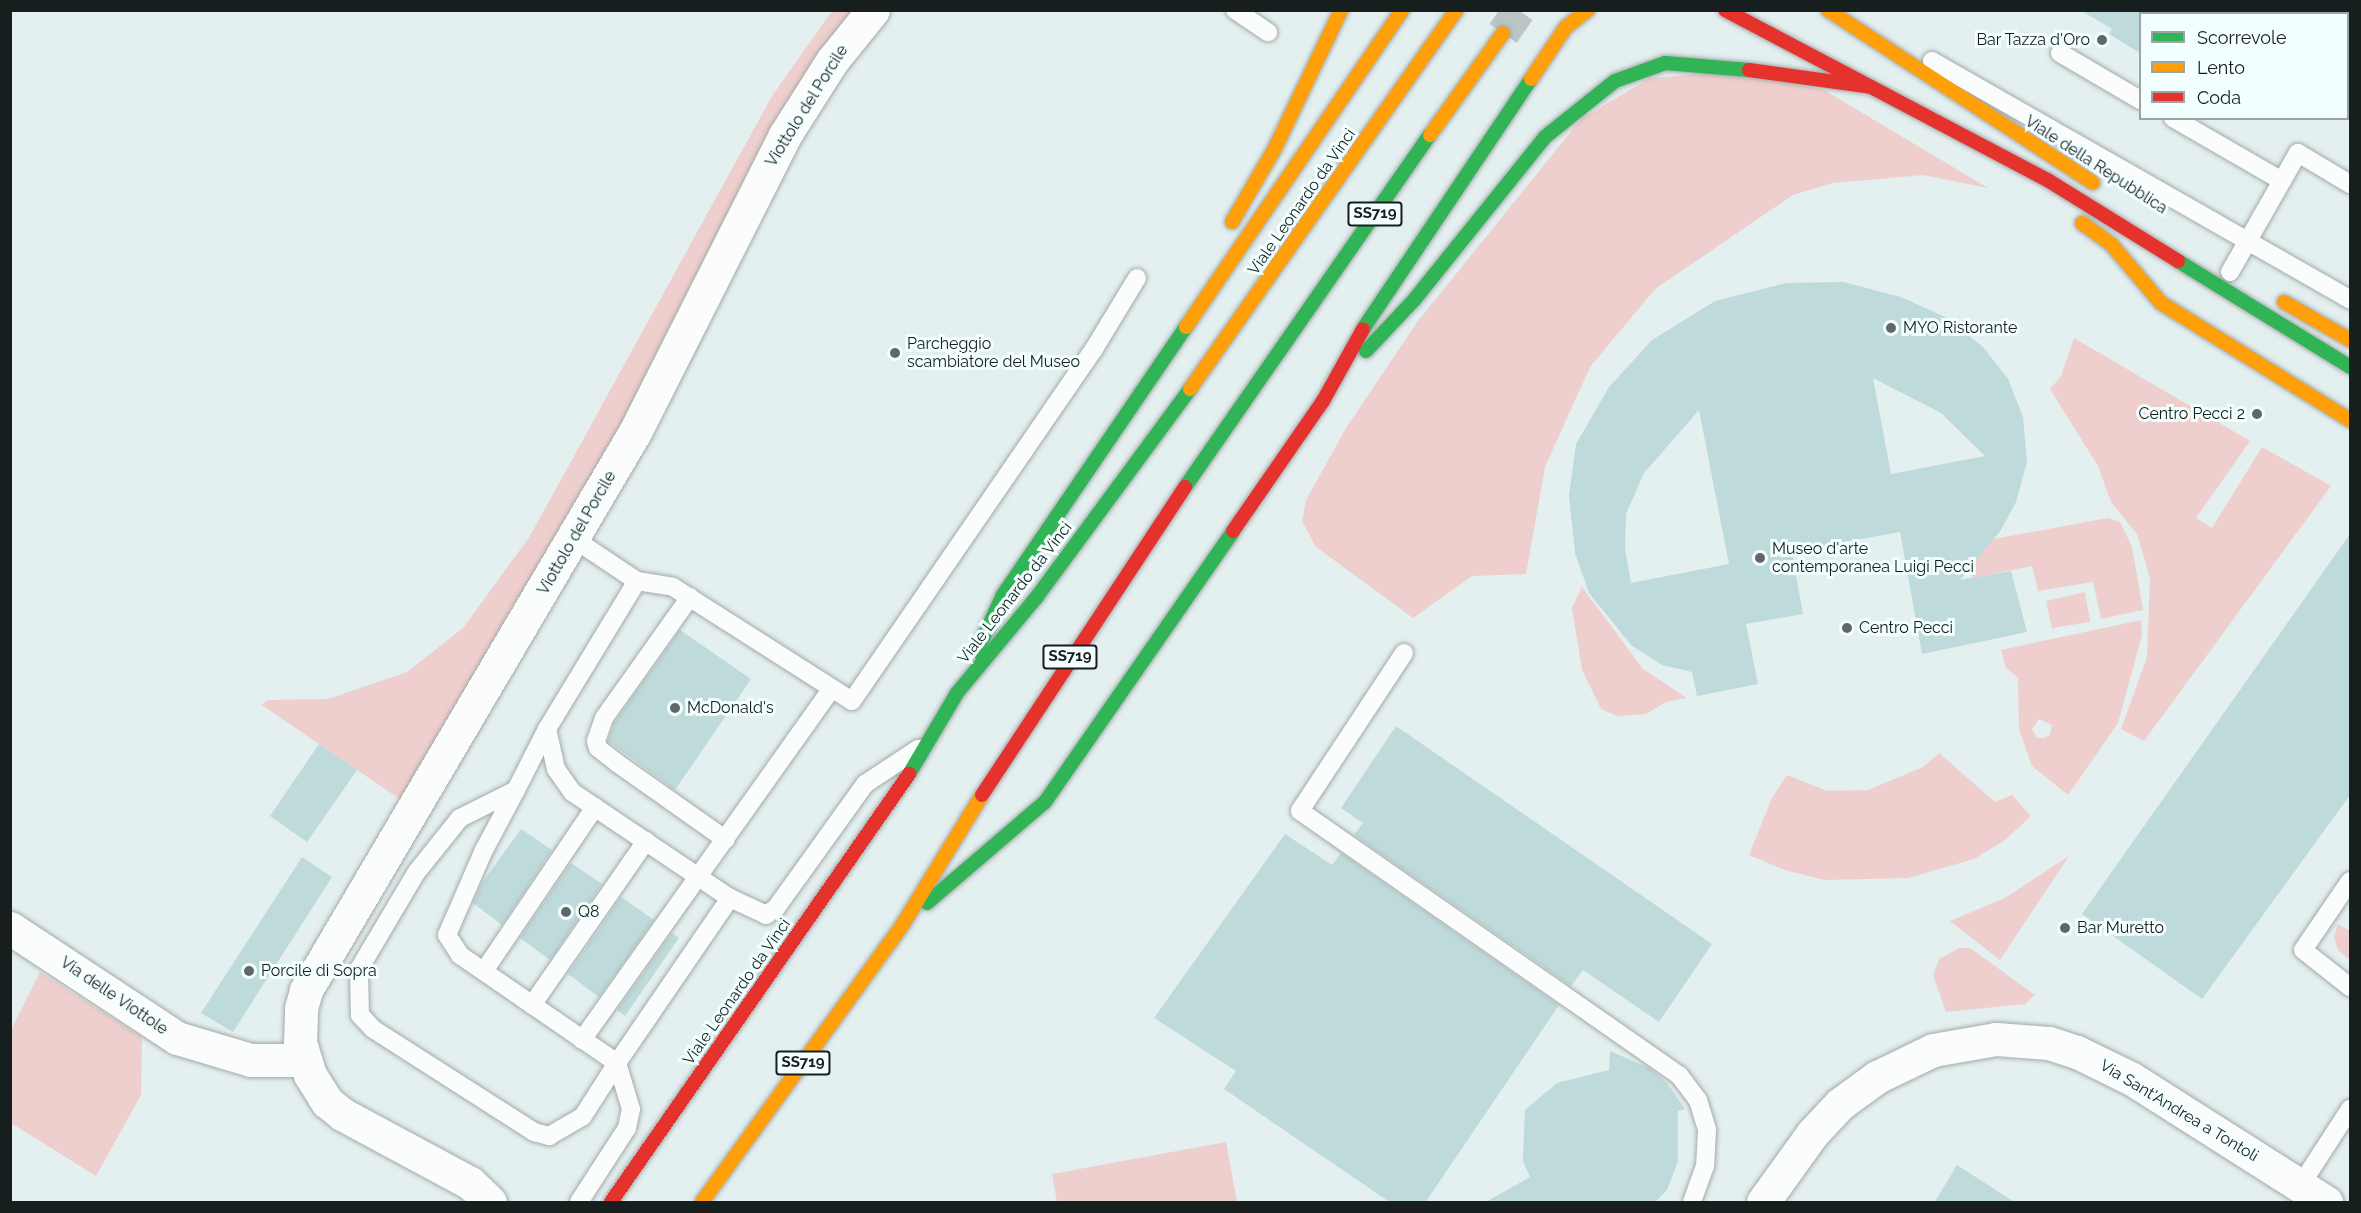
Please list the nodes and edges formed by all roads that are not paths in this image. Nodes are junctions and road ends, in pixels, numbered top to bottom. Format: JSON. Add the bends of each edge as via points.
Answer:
{"nodes":[{"id":1,"x":873,"y":10,"type":"edge"},
{"id":2,"x":1235,"y":10,"type":"edge"},
{"id":3,"x":1341,"y":10,"type":"edge"},
{"id":4,"x":1402,"y":10,"type":"edge"},
{"id":5,"x":1456,"y":10,"type":"edge"},
{"id":6,"x":1588,"y":10,"type":"edge"},
{"id":7,"x":1725,"y":10,"type":"edge"},
{"id":8,"x":1828,"y":10,"type":"edge"},
{"id":9,"x":1833,"y":10,"type":"edge"},
{"id":10,"x":1268,"y":32,"type":"dead end"},
{"id":11,"x":1503,"y":33,"type":"tunnel mouth"},
{"id":12,"x":2060,"y":53,"type":"dead end"},
{"id":13,"x":1871,"y":87,"type":"junction"},
{"id":14,"x":2139,"y":99,"type":"edge"},
{"id":15,"x":1913,"y":111,"type":"junction"},
{"id":16,"x":2176,"y":120,"type":"edge"},
{"id":17,"x":2282,"y":181,"type":"junction"},
{"id":18,"x":2350,"y":184,"type":"edge"},
{"id":19,"x":2041,"y":194,"type":"dead end"},
{"id":20,"x":2110,"y":194,"type":"dead end"},
{"id":21,"x":2067,"y":213,"type":"dead end"},
{"id":22,"x":1227,"y":231,"type":"dead end"},
{"id":23,"x":2249,"y":240,"type":"junction"},
{"id":24,"x":2230,"y":272,"type":"dead end"},
{"id":25,"x":1137,"y":278,"type":"dead end"},
{"id":26,"x":1191,"y":293,"type":"dead end"},
{"id":27,"x":2270,"y":294,"type":"dead end"},
{"id":28,"x":2350,"y":299,"type":"edge"},
{"id":29,"x":2350,"y":340,"type":"edge"},
{"id":30,"x":2350,"y":367,"type":"edge"},
{"id":31,"x":1326,"y":394,"type":"junction"},
{"id":32,"x":1131,"y":403,"type":"junction"},
{"id":33,"x":2350,"y":420,"type":"edge"},
{"id":34,"x":574,"y":539,"type":"junction"},
{"id":35,"x":637,"y":582,"type":"junction"},
{"id":36,"x":690,"y":597,"type":"junction"},
{"id":37,"x":1404,"y":653,"type":"dead end"},
{"id":38,"x":831,"y":690,"type":"junction"},
{"id":39,"x":957,"y":693,"type":"junction"},
{"id":40,"x":547,"y":729,"type":"junction"},
{"id":41,"x":932,"y":741,"type":"junction"},
{"id":42,"x":516,"y":790,"type":"junction"},
{"id":43,"x":595,"y":807,"type":"junction"},
{"id":44,"x":726,"y":840,"type":"junction"},
{"id":45,"x":646,"y":842,"type":"junction"},
{"id":46,"x":699,"y":878,"type":"junction"},
{"id":47,"x":2350,"y":881,"type":"edge"},
{"id":48,"x":730,"y":898,"type":"junction"},
{"id":49,"x":903,"y":924,"type":"junction"},
{"id":50,"x":10,"y":928,"type":"edge"},
{"id":51,"x":484,"y":971,"type":"junction"},
{"id":52,"x":2350,"y":987,"type":"edge"},
{"id":53,"x":531,"y":1005,"type":"junction"},
{"id":54,"x":582,"y":1040,"type":"junction"},
{"id":55,"x":305,"y":1060,"type":"junction"},
{"id":56,"x":617,"y":1063,"type":"junction"},
{"id":57,"x":2350,"y":1109,"type":"edge"},
{"id":58,"x":2313,"y":1194,"type":"edge"},
{"id":59,"x":490,"y":1203,"type":"edge"},
{"id":60,"x":579,"y":1203,"type":"edge"},
{"id":61,"x":611,"y":1203,"type":"edge"},
{"id":62,"x":702,"y":1203,"type":"edge"},
{"id":63,"x":1692,"y":1203,"type":"edge"},
{"id":64,"x":1763,"y":1203,"type":"edge"}],
"edges":[{"from":1,"to":34,"type":"street","name":"Viottolo del Porcile","via":[[832,62],[785,135],[668,370]]},
{"from":2,"to":10,"type":"lane"},
{"from":3,"to":22,"type":"main road","via":[[1275,148]]},
{"from":4,"to":32,"type":"main road"},
{"from":5,"to":39,"type":"main road","name":"Viale Leonardo da Vinci","number":"SS719","via":[[1213,358],[1036,598]]},
{"from":6,"to":31,"type":"main road","via":[[1566,27],[1370,317]]},
{"from":7,"to":13,"type":"main road"},
{"from":8,"to":20,"type":"main road","name":"Viale della Repubblica"},
{"from":9,"to":23,"type":"lane","via":[[1956,74]]},
{"from":11,"to":49,"type":"main road","number":"SS719","via":[[1246,396],[1039,704]]},
{"from":12,"to":14,"type":"lane"},
{"from":13,"to":15,"type":"main road"},
{"from":13,"to":31,"type":"main road","via":[[1693,63],[1665,63],[1616,81],[1545,137],[1414,300]]},
{"from":15,"to":19,"type":"main road"},
{"from":15,"to":30,"type":"main road","via":[[2049,181]]},
{"from":16,"to":17,"type":"lane"},
{"from":17,"to":18,"type":"lane","via":[[2298,153]]},
{"from":17,"to":23,"type":"lane"},
{"from":21,"to":33,"type":"main road","via":[[2111,244],[2162,303]]},
{"from":23,"to":24,"type":"lane"},
{"from":23,"to":28,"type":"lane"},
{"from":25,"to":38,"type":"lane","via":[[1094,349],[852,701]]},
{"from":26,"to":32,"type":"main road"},
{"from":27,"to":29,"type":"main road"},
{"from":31,"to":49,"type":"main road","via":[[1045,802]]},
{"from":32,"to":39,"type":"main road","via":[[1003,595]]},
{"from":34,"to":35,"type":"lane"},
{"from":34,"to":55,"type":"street","name":"Viottolo del Porcile","via":[[313,975],[301,1008],[300,1043]]},
{"from":35,"to":36,"type":"lane","via":[[673,587]]},
{"from":35,"to":40,"type":"lane"},
{"from":36,"to":38,"type":"lane"},
{"from":36,"to":44,"type":"lane","via":[[604,718],[596,741],[617,763]]},
{"from":37,"to":63,"type":"lane","via":[[1300,811],[1679,1075],[1698,1100],[1707,1131],[1705,1166]]},
{"from":38,"to":44,"type":"lane"},
{"from":39,"to":41,"type":"main road","name":"Viale Leonardo da Vinci","number":"SS719"},
{"from":40,"to":42,"type":"lane"},
{"from":40,"to":43,"type":"lane","via":[[556,769],[572,792]]},
{"from":41,"to":48,"type":"lane","via":[[865,784],[776,908],[766,915]]},
{"from":41,"to":61,"type":"main road","name":"Viale Leonardo da Vinci","number":"SS719"},
{"from":42,"to":51,"type":"lane","via":[[447,936],[453,946]]},
{"from":42,"to":56,"type":"lane","via":[[460,818],[416,873],[359,969],[360,1015],[373,1029],[534,1132],[549,1136],[583,1116]]},
{"from":43,"to":45,"type":"lane"},
{"from":43,"to":51,"type":"lane"},
{"from":44,"to":46,"type":"lane"},
{"from":45,"to":46,"type":"lane"},
{"from":45,"to":53,"type":"lane"},
{"from":46,"to":48,"type":"lane"},
{"from":46,"to":54,"type":"lane"},
{"from":47,"to":52,"type":"lane","via":[[2303,950]]},
{"from":48,"to":56,"type":"lane"},
{"from":49,"to":62,"type":"main road","number":"SS719"},
{"from":50,"to":55,"type":"street","name":"Via delle Viottole","via":[[177,1038],[251,1060]]},
{"from":51,"to":53,"type":"lane"},
{"from":53,"to":54,"type":"lane"},
{"from":54,"to":56,"type":"lane"},
{"from":55,"to":59,"type":"street","via":[[317,1088],[342,1114],[470,1183]]},
{"from":56,"to":60,"type":"lane","via":[[631,1108],[627,1128]]},
{"from":57,"to":58,"type":"lane"},
{"from":58,"to":64,"type":"street","name":"Via Sant'Andrea a Tontoli","via":[[2132,1079],[2077,1052],[2049,1043],[1996,1039],[1933,1050],[1877,1077],[1840,1104],[1812,1134]]}]}
